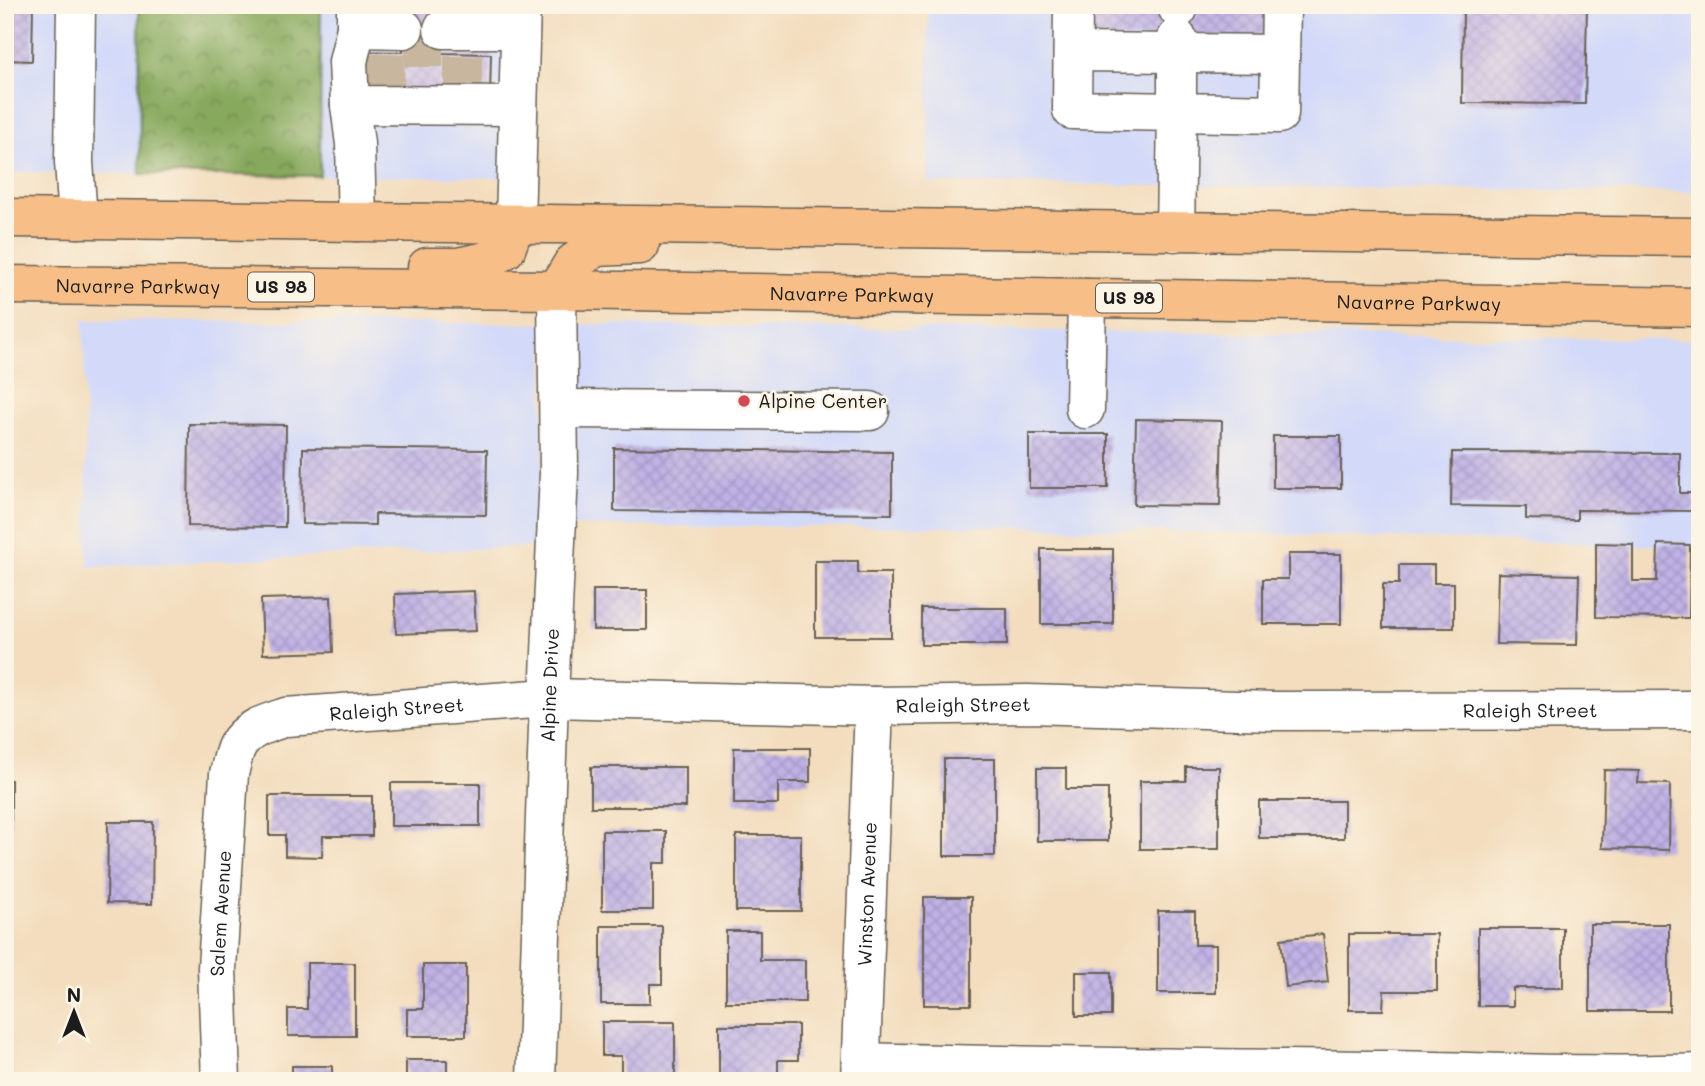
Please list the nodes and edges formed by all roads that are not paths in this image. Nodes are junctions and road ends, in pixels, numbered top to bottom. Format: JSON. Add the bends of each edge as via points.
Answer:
{"nodes":[{"id":1,"x":76,"y":5,"type":"edge"},
{"id":2,"x":1073,"y":5,"type":"edge"},
{"id":3,"x":1281,"y":5,"type":"edge"},
{"id":4,"x":485,"y":26,"type":"edge"},
{"id":5,"x":1178,"y":26,"type":"edge"},
{"id":6,"x":378,"y":29,"type":"edge"},
{"id":7,"x":1073,"y":52,"type":"junction"},
{"id":8,"x":1280,"y":54,"type":"junction"},
{"id":9,"x":373,"y":101,"type":"junction"},
{"id":10,"x":519,"y":106,"type":"junction"},
{"id":11,"x":1177,"y":112,"type":"junction"},
{"id":12,"x":5,"y":218,"type":"edge"},
{"id":13,"x":78,"y":219,"type":"junction"},
{"id":14,"x":357,"y":222,"type":"junction"},
{"id":15,"x":515,"y":224,"type":"junction"},
{"id":16,"x":993,"y":229,"type":"junction"},
{"id":17,"x":1175,"y":232,"type":"junction"},
{"id":18,"x":1700,"y":237,"type":"edge"},
{"id":19,"x":5,"y":285,"type":"edge"},
{"id":20,"x":83,"y":286,"type":"junction"},
{"id":21,"x":557,"y":290,"type":"junction"},
{"id":22,"x":1087,"y":298,"type":"junction"},
{"id":23,"x":1700,"y":307,"type":"edge"},
{"id":24,"x":1085,"y":409,"type":"dead end"},
{"id":25,"x":558,"y":410,"type":"junction"},
{"id":26,"x":870,"y":411,"type":"dead end"},
{"id":27,"x":549,"y":698,"type":"junction"},
{"id":28,"x":874,"y":706,"type":"junction"},
{"id":29,"x":1700,"y":710,"type":"edge"},
{"id":30,"x":237,"y":746,"type":"joint"},
{"id":31,"x":860,"y":1071,"type":"edge"},
{"id":32,"x":1700,"y":1073,"type":"edge"},
{"id":33,"x":221,"y":1081,"type":"edge"},
{"id":34,"x":536,"y":1081,"type":"edge"}],
"edges":[{"from":1,"to":13,"type":"street"},
{"from":2,"to":7,"type":"street"},
{"from":3,"to":8,"type":"street"},
{"from":4,"to":10,"type":"street"},
{"from":5,"to":7,"type":"street"},
{"from":5,"to":8,"type":"street"},
{"from":5,"to":11,"type":"street"},
{"from":6,"to":9,"type":"street","via":[[348,62]]},
{"from":7,"to":11,"type":"street","via":[[1072,110]]},
{"from":8,"to":11,"type":"street","via":[[1279,114]]},
{"from":9,"to":10,"type":"street","via":[[462,100]]},
{"from":9,"to":14,"type":"street","via":[[355,144]]},
{"from":10,"to":15,"type":"street"},
{"from":11,"to":17,"type":"street"},
{"from":12,"to":13,"type":"highway"},
{"from":13,"to":14,"type":"highway"},
{"from":14,"to":15,"type":"highway"},
{"from":15,"to":16,"type":"highway"},
{"from":15,"to":20,"type":"highway","via":[[506,249],[486,261],[457,267],[130,265]]},
{"from":16,"to":17,"type":"highway"},
{"from":16,"to":21,"type":"highway","via":[[957,247],[596,247],[573,263]]},
{"from":17,"to":18,"type":"highway"},
{"from":19,"to":20,"type":"highway","name":"Navarre Parkway","number":"US 98"},
{"from":20,"to":21,"type":"highway","name":"Navarre Parkway","number":"US 98"},
{"from":21,"to":22,"type":"highway","name":"Navarre Parkway","number":"US 98"},
{"from":21,"to":25,"type":"street","name":"Alpine Drive"},
{"from":22,"to":23,"type":"highway","name":"Navarre Parkway","number":"US 98"},
{"from":22,"to":24,"type":"street"},
{"from":25,"to":26,"type":"street"},
{"from":25,"to":27,"type":"street","name":"Alpine Drive"},
{"from":27,"to":28,"type":"street","name":"Raleigh Street"},
{"from":27,"to":30,"type":"street","name":"Raleigh Street","via":[[286,717],[250,731]]},
{"from":27,"to":34,"type":"street","name":"Alpine Drive"},
{"from":28,"to":29,"type":"street","name":"Raleigh Street"},
{"from":28,"to":31,"type":"street","name":"Winston Avenue"},
{"from":30,"to":33,"type":"street","name":"Salem Avenue","via":[[229,774],[217,968]]},
{"from":31,"to":32,"type":"street","via":[[1026,1067]]}]}
